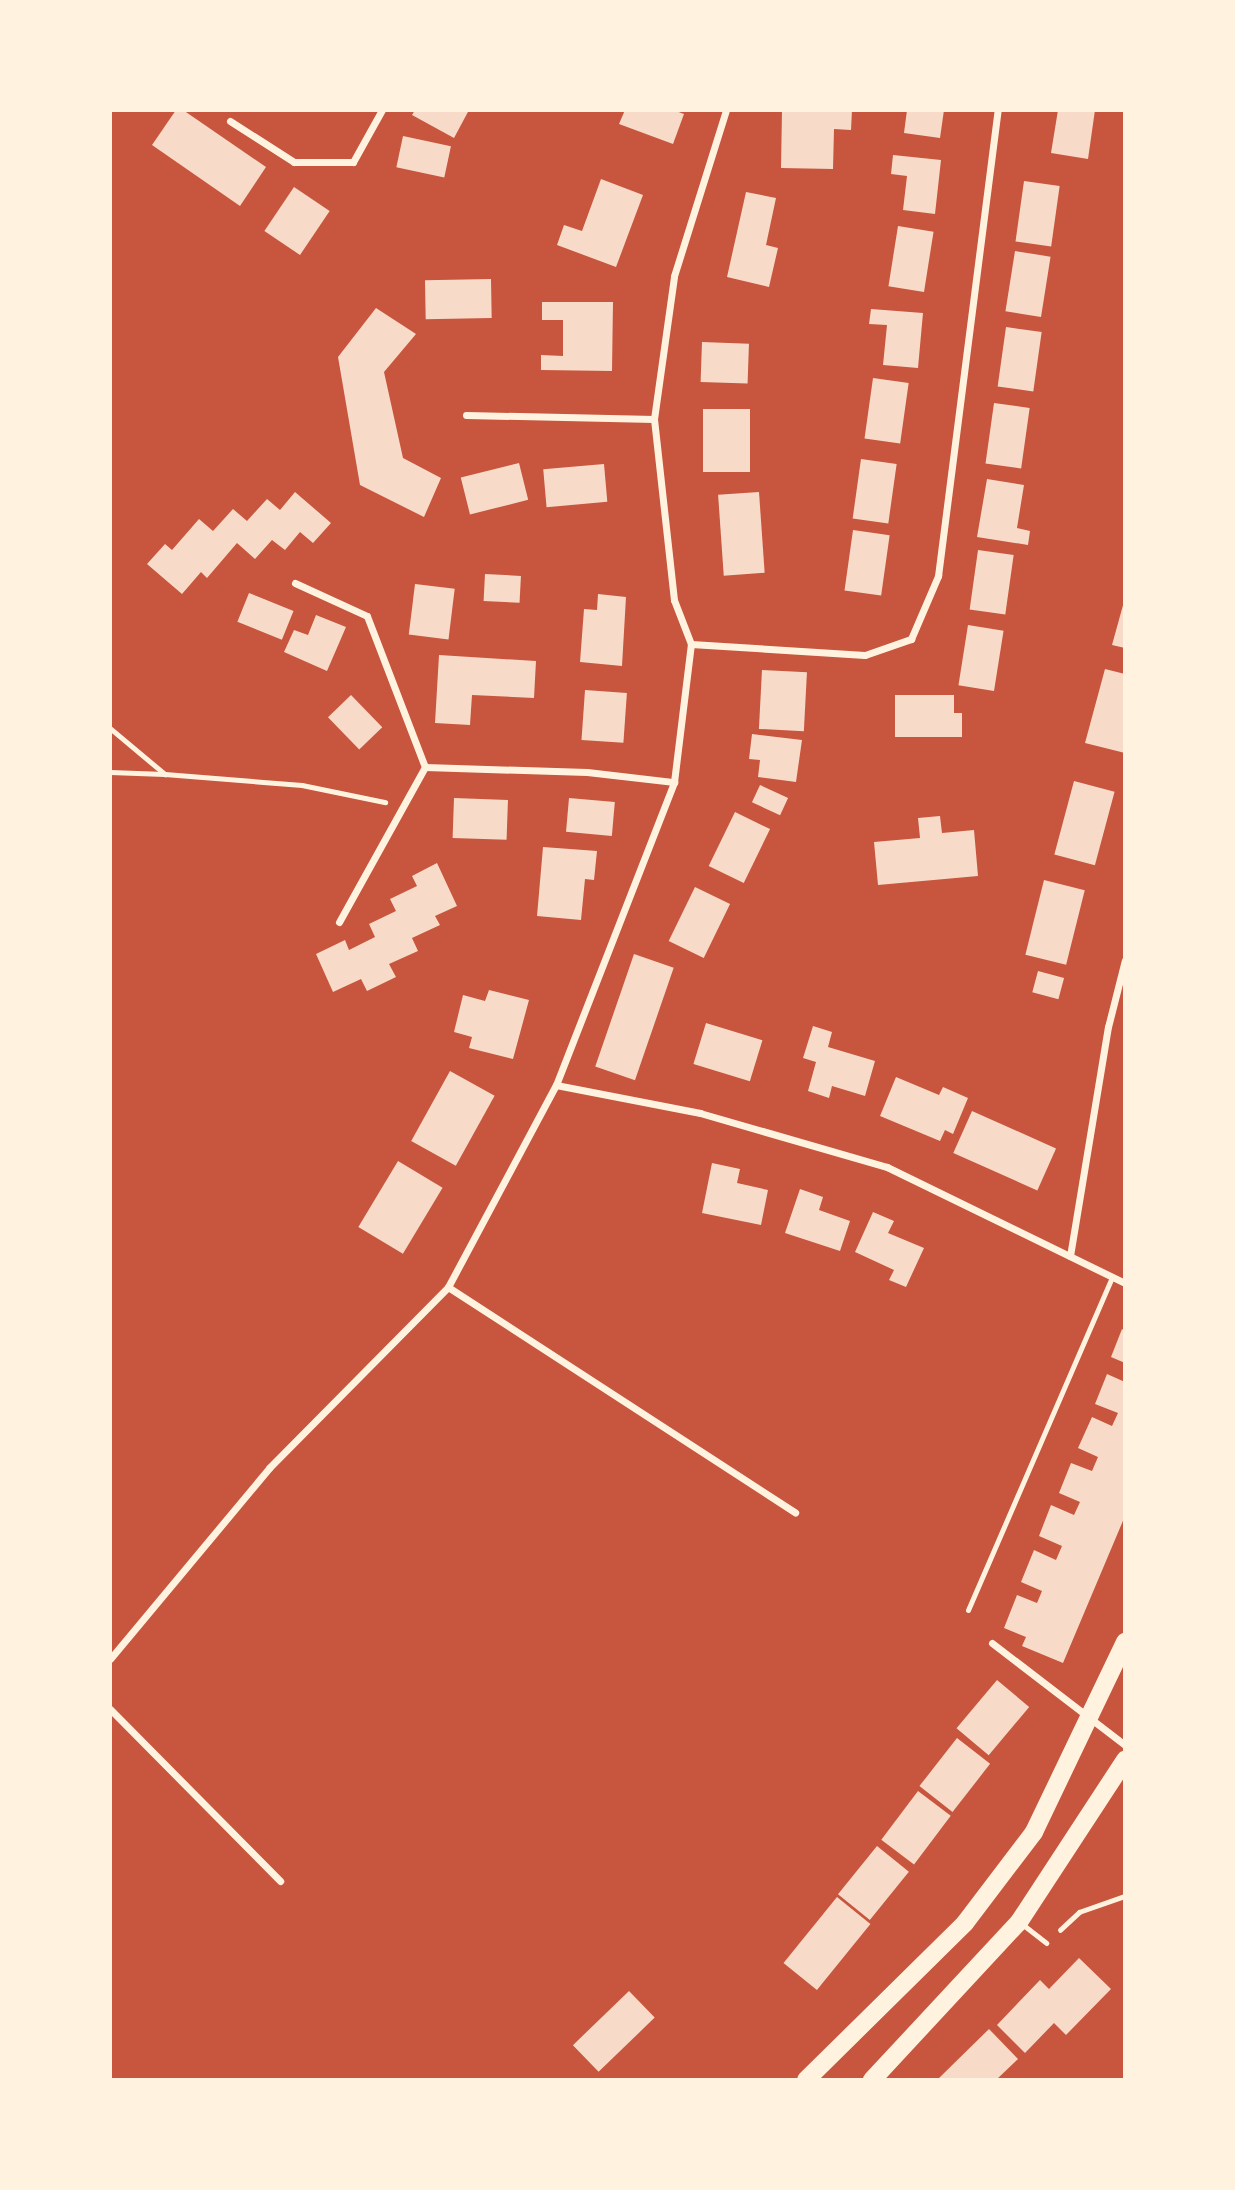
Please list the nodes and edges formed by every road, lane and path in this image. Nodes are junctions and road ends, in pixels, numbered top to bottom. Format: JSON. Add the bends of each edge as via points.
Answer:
{"nodes":[{"id":1,"x":382,"y":110,"type":"edge"},
{"id":2,"x":726,"y":110,"type":"edge"},
{"id":3,"x":998,"y":110,"type":"edge"},
{"id":4,"x":230,"y":121,"type":"dead end"},
{"id":5,"x":466,"y":415,"type":"dead end"},
{"id":6,"x":654,"y":419,"type":"junction"},
{"id":7,"x":295,"y":583,"type":"dead end"},
{"id":8,"x":691,"y":643,"type":"junction"},
{"id":9,"x":110,"y":728,"type":"edge"},
{"id":10,"x":425,"y":767,"type":"junction"},
{"id":11,"x":110,"y":772,"type":"edge"},
{"id":12,"x":165,"y":774,"type":"junction"},
{"id":13,"x":674,"y":782,"type":"junction"},
{"id":14,"x":402,"y":806,"type":"junction"},
{"id":15,"x":339,"y":922,"type":"dead end"},
{"id":16,"x":1125,"y":960,"type":"edge"},
{"id":17,"x":556,"y":1086,"type":"junction"},
{"id":18,"x":1070,"y":1256,"type":"junction"},
{"id":19,"x":1112,"y":1276,"type":"junction"},
{"id":20,"x":1125,"y":1283,"type":"edge"},
{"id":21,"x":448,"y":1287,"type":"junction"},
{"id":22,"x":795,"y":1512,"type":"dead end"},
{"id":23,"x":968,"y":1610,"type":"dead end"},
{"id":24,"x":1125,"y":1642,"type":"edge"},
{"id":25,"x":992,"y":1643,"type":"dead end"},
{"id":26,"x":110,"y":1659,"type":"edge"},
{"id":27,"x":110,"y":1709,"type":"edge"},
{"id":28,"x":1087,"y":1720,"type":"junction"},
{"id":29,"x":1125,"y":1745,"type":"edge"},
{"id":30,"x":1125,"y":1759,"type":"edge"},
{"id":31,"x":280,"y":1881,"type":"dead end"},
{"id":32,"x":1125,"y":1896,"type":"edge"},
{"id":33,"x":1019,"y":1922,"type":"junction"},
{"id":34,"x":1046,"y":1943,"type":"joint"},
{"id":35,"x":806,"y":2080,"type":"edge"},
{"id":36,"x":872,"y":2080,"type":"edge"}],
"edges":[{"from":1,"to":4,"type":"street","via":[[353,162],[295,162]]},
{"from":2,"to":6,"type":"street","via":[[674,276]]},
{"from":3,"to":8,"type":"street","via":[[938,576],[911,639],[866,655]]},
{"from":5,"to":6,"type":"street"},
{"from":6,"to":8,"type":"street","via":[[674,600]]},
{"from":7,"to":10,"type":"street","via":[[366,616]]},
{"from":8,"to":13,"type":"street"},
{"from":9,"to":12,"type":"path"},
{"from":10,"to":13,"type":"street","via":[[587,772]]},
{"from":10,"to":14,"type":"street"},
{"from":11,"to":12,"type":"path"},
{"from":12,"to":14,"type":"path","via":[[302,785]]},
{"from":13,"to":17,"type":"street"},
{"from":14,"to":15,"type":"street"},
{"from":16,"to":18,"type":"street","via":[[1108,1027]]},
{"from":17,"to":18,"type":"street","via":[[700,1113],[887,1167]]},
{"from":17,"to":21,"type":"street"},
{"from":18,"to":19,"type":"street"},
{"from":19,"to":20,"type":"street"},
{"from":19,"to":23,"type":"lane"},
{"from":21,"to":22,"type":"street"},
{"from":21,"to":26,"type":"street","via":[[269,1468]]},
{"from":24,"to":28,"type":"main road"},
{"from":25,"to":28,"type":"street"},
{"from":27,"to":31,"type":"street"},
{"from":28,"to":29,"type":"street"},
{"from":28,"to":35,"type":"main road","via":[[1034,1832],[965,1923]]},
{"from":30,"to":33,"type":"main road"},
{"from":32,"to":34,"type":"path","via":[[1079,1912]]},
{"from":33,"to":34,"type":"lane"},
{"from":33,"to":36,"type":"main road"}]}
